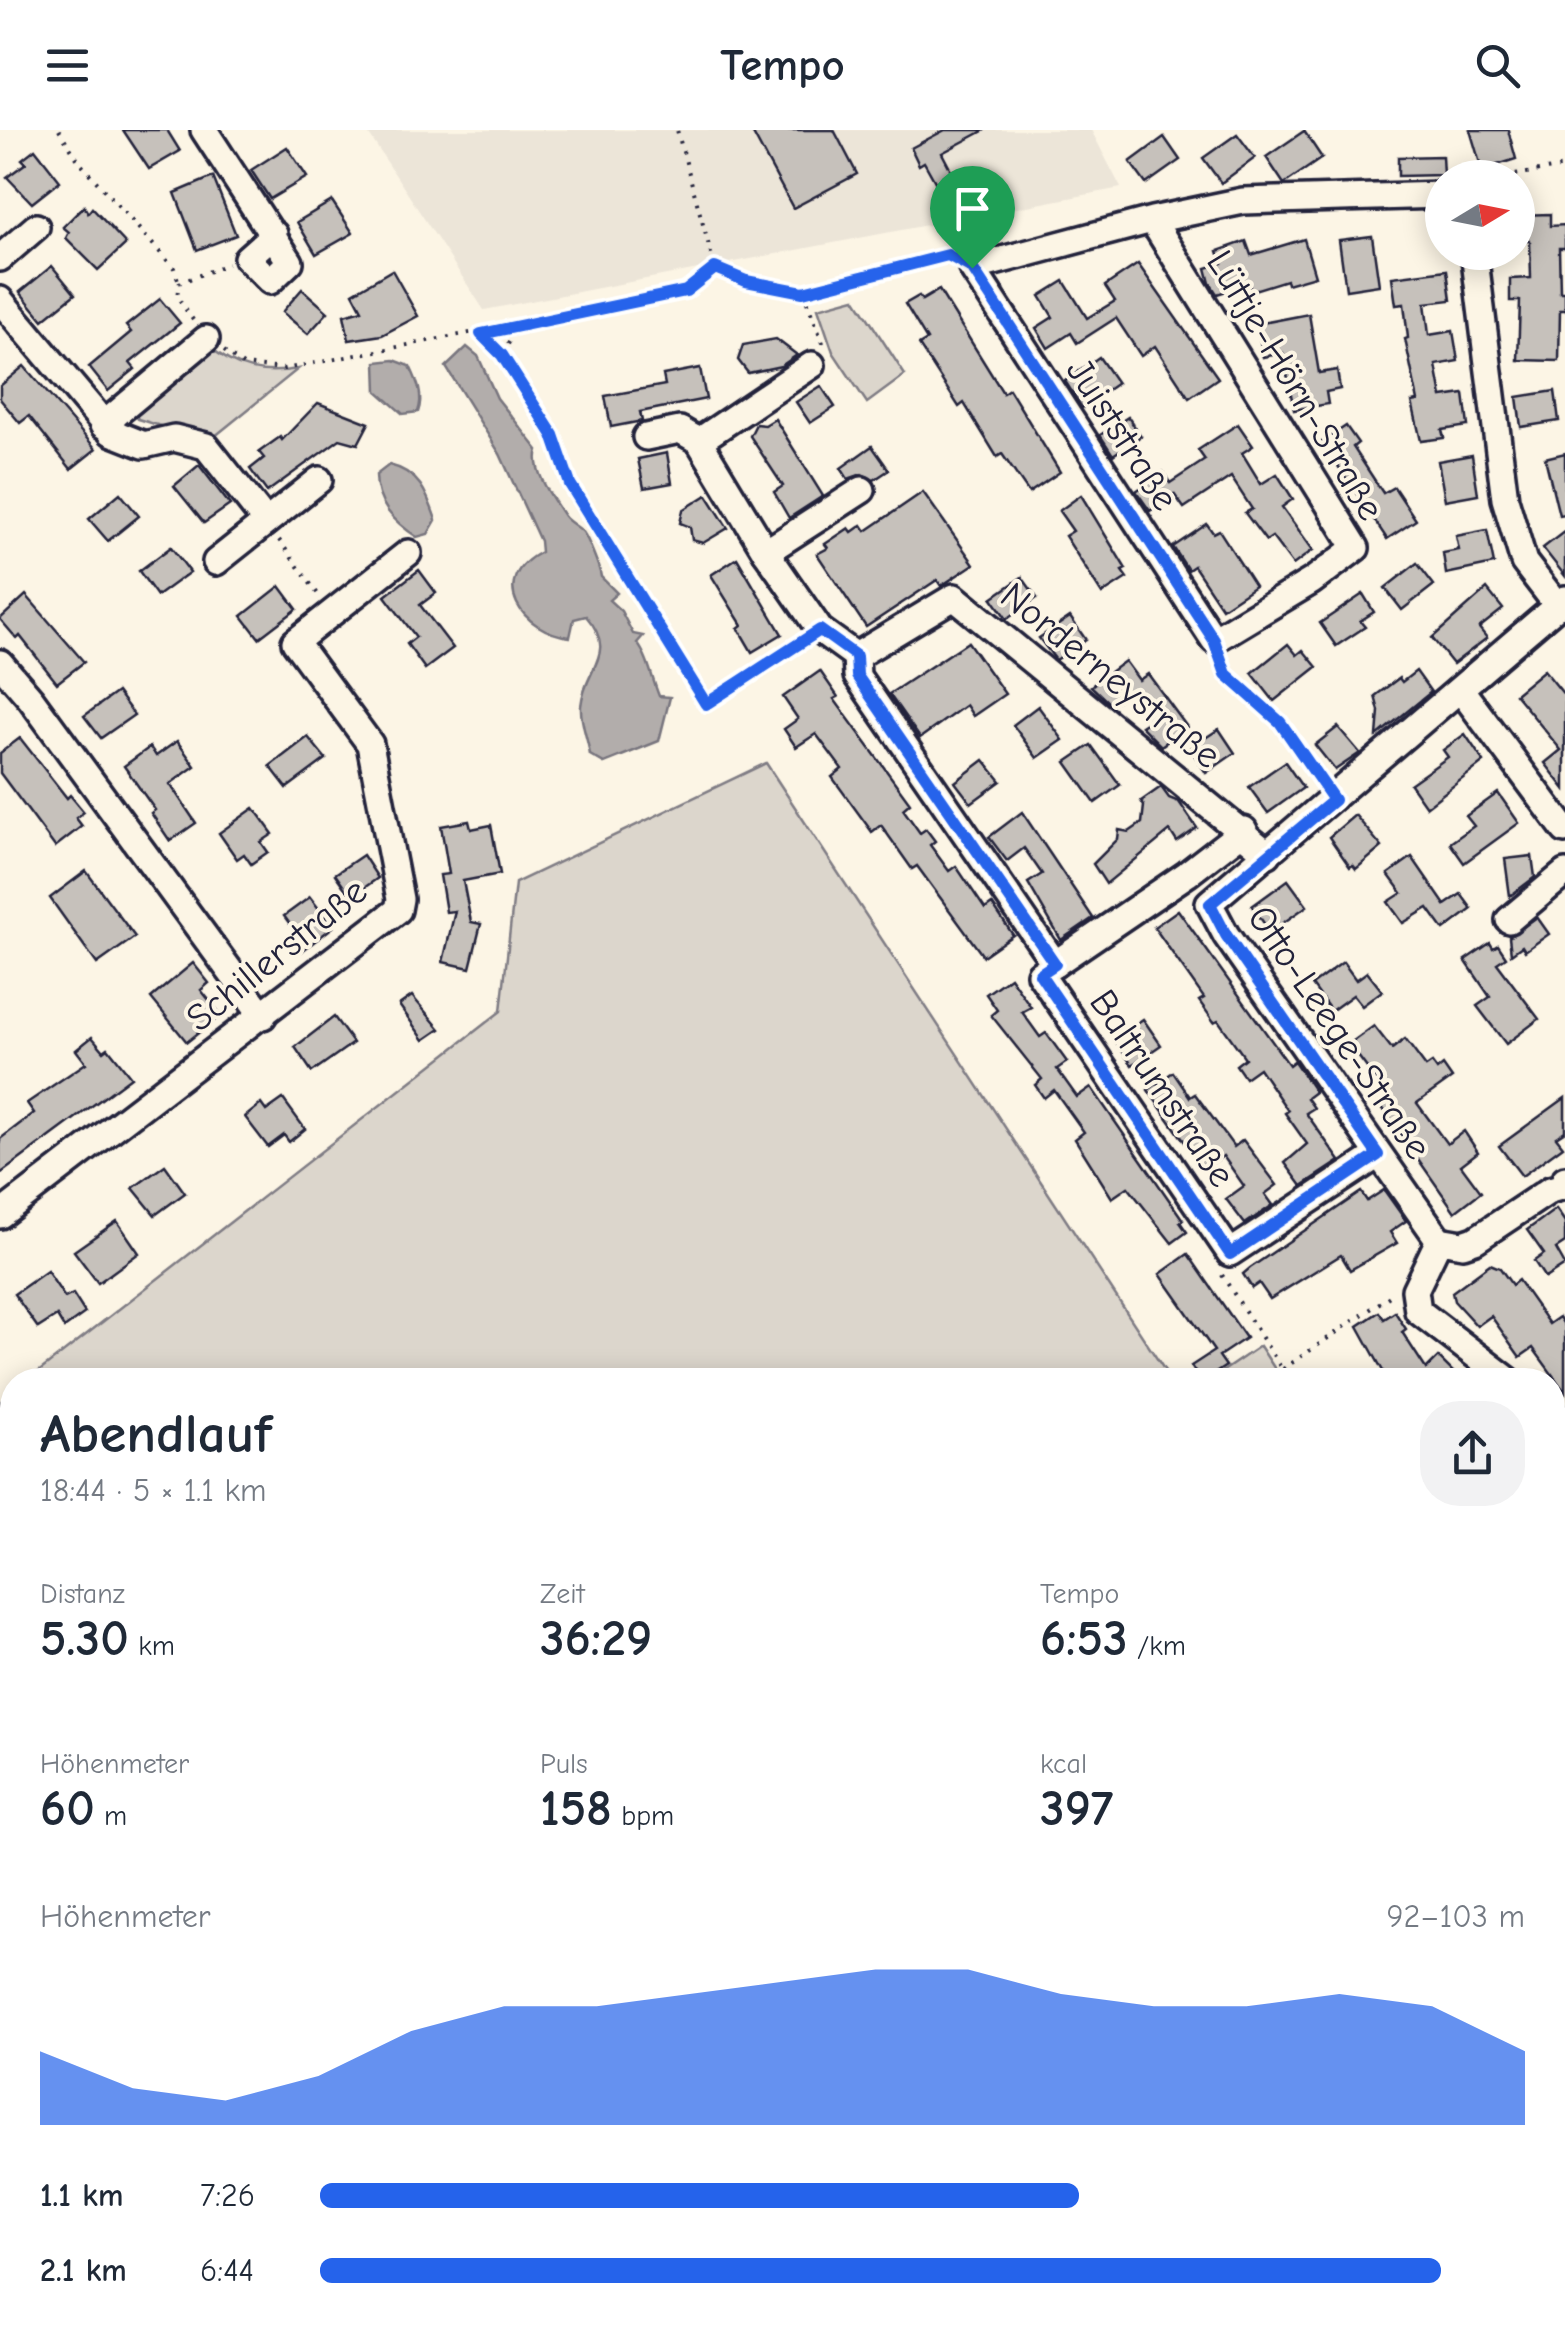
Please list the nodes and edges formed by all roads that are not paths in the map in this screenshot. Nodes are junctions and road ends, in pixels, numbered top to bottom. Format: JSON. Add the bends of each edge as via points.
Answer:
{"nodes":[{"id":1,"x":204,"y":130,"type":"edge"},
{"id":2,"x":1425,"y":196,"type":"edge"},
{"id":3,"x":1152,"y":220,"type":"junction"},
{"id":4,"x":36,"y":227,"type":"dead end"},
{"id":5,"x":0,"y":258,"type":"edge"},
{"id":6,"x":247,"y":258,"type":"road end"},
{"id":7,"x":1476,"y":270,"type":"edge"},
{"id":8,"x":0,"y":300,"type":"edge"},
{"id":9,"x":206,"y":339,"type":"road end"},
{"id":10,"x":812,"y":365,"type":"road end"},
{"id":11,"x":103,"y":425,"type":"junction"},
{"id":12,"x":646,"y":437,"type":"dead end"},
{"id":13,"x":699,"y":441,"type":"junction"},
{"id":14,"x":319,"y":480,"type":"dead end"},
{"id":15,"x":862,"y":490,"type":"dead end"},
{"id":16,"x":266,"y":522,"type":"junction"},
{"id":17,"x":766,"y":552,"type":"junction"},
{"id":18,"x":408,"y":553,"type":"dead end"},
{"id":19,"x":216,"y":562,"type":"dead end"},
{"id":20,"x":1561,"y":602,"type":"edge"},
{"id":21,"x":1214,"y":640,"type":"joint"},
{"id":22,"x":856,"y":656,"type":"junction"},
{"id":23,"x":0,"y":663,"type":"edge"},
{"id":24,"x":1461,"y":690,"type":"junction"},
{"id":25,"x":1244,"y":830,"type":"junction"},
{"id":26,"x":1565,"y":830,"type":"edge"},
{"id":27,"x":1268,"y":854,"type":"junction"},
{"id":28,"x":1188,"y":874,"type":"junction"},
{"id":29,"x":1565,"y":874,"type":"edge"},
{"id":30,"x":1210,"y":904,"type":"junction"},
{"id":31,"x":1509,"y":920,"type":"dead end"},
{"id":32,"x":1055,"y":964,"type":"junction"},
{"id":33,"x":263,"y":1016,"type":"junction"},
{"id":34,"x":1378,"y":1155,"type":"junction"},
{"id":35,"x":1565,"y":1184,"type":"edge"},
{"id":36,"x":0,"y":1215,"type":"edge"},
{"id":37,"x":1439,"y":1240,"type":"junction"},
{"id":38,"x":1493,"y":1368,"type":"edge"}],
"edges":[{"from":1,"to":6,"type":"street","via":[[274,234]]},
{"from":2,"to":3,"type":"street","via":[[1242,201]]},
{"from":3,"to":21,"type":"street","name":"Lüttje-Hörn-Straße","via":[[1356,548]]},
{"from":3,"to":21,"type":"street","name":"Juiststraße","via":[[972,268]]},
{"from":4,"to":5,"type":"street"},
{"from":7,"to":20,"type":"street","via":[[1505,499],[1524,562]]},
{"from":8,"to":11,"type":"street"},
{"from":9,"to":11,"type":"street"},
{"from":10,"to":13,"type":"street"},
{"from":11,"to":16,"type":"street","via":[[144,444],[174,438],[206,446]]},
{"from":12,"to":13,"type":"street","via":[[680,430]]},
{"from":13,"to":17,"type":"street"},
{"from":14,"to":16,"type":"street"},
{"from":15,"to":17,"type":"street"},
{"from":16,"to":19,"type":"street"},
{"from":17,"to":22,"type":"street","via":[[820,630]]},
{"from":18,"to":33,"type":"street","name":"Schillerstraße","via":[[295,642],[370,744],[398,910]]},
{"from":20,"to":24,"type":"street","name":"Otto-Leege-Straße"},
{"from":22,"to":25,"type":"street","name":"Norderneystraße","via":[[954,596]]},
{"from":22,"to":32,"type":"street","via":[[857,676]]},
{"from":23,"to":33,"type":"street"},
{"from":24,"to":26,"type":"street"},
{"from":24,"to":27,"type":"street","name":"Otto-Leege-Straße"},
{"from":25,"to":27,"type":"street","name":"Norderneystraße"},
{"from":25,"to":28,"type":"street","name":"Baltrumstraße"},
{"from":27,"to":30,"type":"street","name":"Otto-Leege-Straße"},
{"from":28,"to":30,"type":"street"},
{"from":28,"to":32,"type":"street","name":"Baltrumstraße"},
{"from":29,"to":31,"type":"street"},
{"from":30,"to":34,"type":"street","name":"Otto-Leege-Straße"},
{"from":32,"to":34,"type":"street","name":"Baltrumstraße","via":[[1040,974],[1230,1254]]},
{"from":33,"to":36,"type":"street","name":"Schillerstraße"},
{"from":34,"to":37,"type":"street","name":"Otto-Leege-Straße"},
{"from":35,"to":37,"type":"street","via":[[1475,1240]]},
{"from":37,"to":38,"type":"street","via":[[1415,1290],[1418,1310]]}]}
